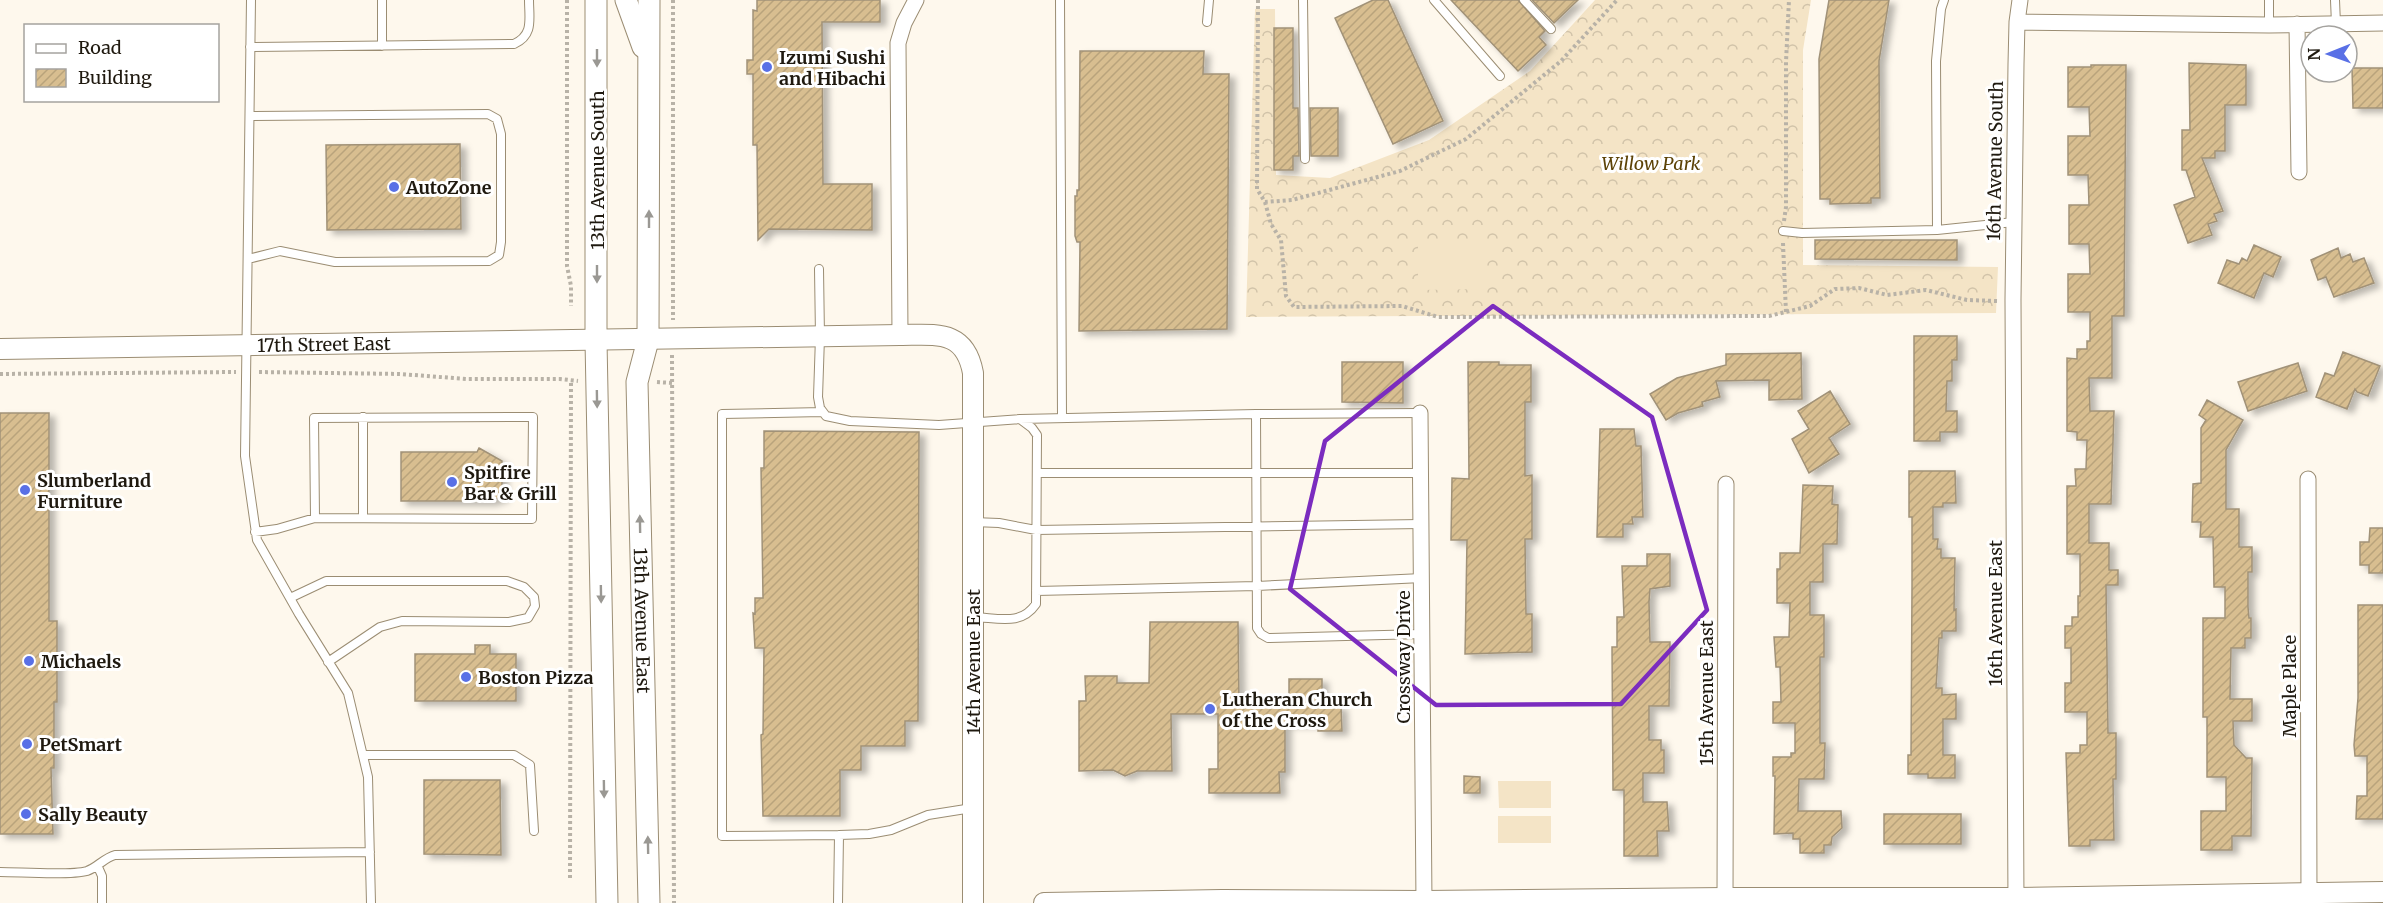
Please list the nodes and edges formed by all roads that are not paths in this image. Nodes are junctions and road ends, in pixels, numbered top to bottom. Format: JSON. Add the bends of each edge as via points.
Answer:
{"nodes":[{"id":1,"x":250,"y":0,"type":"edge"},
{"id":2,"x":382,"y":0,"type":"edge"},
{"id":3,"x":529,"y":0,"type":"edge"},
{"id":4,"x":597,"y":0,"type":"edge"},
{"id":5,"x":626,"y":0,"type":"edge"},
{"id":6,"x":649,"y":0,"type":"edge"},
{"id":7,"x":916,"y":0,"type":"edge"},
{"id":8,"x":1060,"y":0,"type":"edge"},
{"id":9,"x":1209,"y":0,"type":"edge"},
{"id":10,"x":1303,"y":0,"type":"edge"},
{"id":11,"x":1434,"y":0,"type":"edge"},
{"id":12,"x":1524,"y":0,"type":"edge"},
{"id":13,"x":1944,"y":0,"type":"edge"},
{"id":14,"x":2020,"y":0,"type":"edge"},
{"id":15,"x":2269,"y":0,"type":"edge"},
{"id":16,"x":2335,"y":0,"type":"edge"},
{"id":17,"x":1207,"y":22,"type":"dead end"},
{"id":18,"x":2017,"y":22,"type":"junction"},
{"id":19,"x":2383,"y":23,"type":"edge"},
{"id":20,"x":2297,"y":24,"type":"joint"},
{"id":21,"x":2336,"y":24,"type":"joint"},
{"id":22,"x":2269,"y":26,"type":"junction"},
{"id":23,"x":1551,"y":29,"type":"dead end"},
{"id":24,"x":382,"y":46,"type":"junction"},
{"id":25,"x":250,"y":47,"type":"junction"},
{"id":26,"x":649,"y":62,"type":"junction"},
{"id":27,"x":1500,"y":76,"type":"dead end"},
{"id":28,"x":250,"y":116,"type":"junction"},
{"id":29,"x":1305,"y":159,"type":"dead end"},
{"id":30,"x":2299,"y":172,"type":"dead end"},
{"id":31,"x":2014,"y":222,"type":"junction"},
{"id":32,"x":1937,"y":230,"type":"junction"},
{"id":33,"x":1783,"y":231,"type":"road end"},
{"id":34,"x":249,"y":258,"type":"junction"},
{"id":35,"x":819,"y":269,"type":"dead end"},
{"id":36,"x":2013,"y":322,"type":"joint"},
{"id":37,"x":900,"y":335,"type":"junction"},
{"id":38,"x":820,"y":337,"type":"junction"},
{"id":39,"x":648,"y":340,"type":"junction"},
{"id":40,"x":596,"y":341,"type":"junction"},
{"id":41,"x":248,"y":345,"type":"junction"},
{"id":42,"x":0,"y":349,"type":"edge"},
{"id":43,"x":823,"y":412,"type":"junction"},
{"id":44,"x":1420,"y":413,"type":"joint"},
{"id":45,"x":1256,"y":414,"type":"junction"},
{"id":46,"x":363,"y":417,"type":"junction"},
{"id":47,"x":1062,"y":418,"type":"junction"},
{"id":48,"x":1020,"y":419,"type":"junction"},
{"id":49,"x":973,"y":422,"type":"junction"},
{"id":50,"x":1037,"y":473,"type":"junction"},
{"id":51,"x":1256,"y":473,"type":"junction"},
{"id":52,"x":1421,"y":473,"type":"junction"},
{"id":53,"x":2308,"y":479,"type":"dead end"},
{"id":54,"x":1726,"y":484,"type":"dead end"},
{"id":55,"x":315,"y":518,"type":"junction"},
{"id":56,"x":363,"y":518,"type":"junction"},
{"id":57,"x":973,"y":522,"type":"junction"},
{"id":58,"x":1421,"y":524,"type":"junction"},
{"id":59,"x":1257,"y":527,"type":"junction"},
{"id":60,"x":1036,"y":530,"type":"junction"},
{"id":61,"x":255,"y":532,"type":"junction"},
{"id":62,"x":1422,"y":578,"type":"junction"},
{"id":63,"x":1257,"y":586,"type":"junction"},
{"id":64,"x":1036,"y":591,"type":"junction"},
{"id":65,"x":290,"y":598,"type":"junction"},
{"id":66,"x":973,"y":617,"type":"junction"},
{"id":67,"x":1422,"y":634,"type":"junction"},
{"id":68,"x":328,"y":662,"type":"junction"},
{"id":69,"x":363,"y":755,"type":"junction"},
{"id":70,"x":973,"y":808,"type":"junction"},
{"id":71,"x":534,"y":831,"type":"dead end"},
{"id":72,"x":839,"y":835,"type":"junction"},
{"id":73,"x":370,"y":852,"type":"junction"},
{"id":74,"x":98,"y":867,"type":"junction"},
{"id":75,"x":0,"y":872,"type":"edge"},
{"id":76,"x":2383,"y":892,"type":"edge"},
{"id":77,"x":2309,"y":898,"type":"edge"},
{"id":78,"x":1725,"y":900,"type":"edge"},
{"id":79,"x":2016,"y":900,"type":"edge"},
{"id":80,"x":1222,"y":901,"type":"edge"},
{"id":81,"x":1424,"y":902,"type":"edge"},
{"id":82,"x":102,"y":903,"type":"edge"},
{"id":83,"x":371,"y":903,"type":"edge"},
{"id":84,"x":607,"y":903,"type":"edge"},
{"id":85,"x":649,"y":903,"type":"edge"},
{"id":86,"x":838,"y":903,"type":"edge"},
{"id":87,"x":973,"y":903,"type":"edge"},
{"id":88,"x":1044,"y":903,"type":"edge"}],
"edges":[{"from":1,"to":25,"type":"lane"},
{"from":2,"to":24,"type":"lane"},
{"from":3,"to":24,"type":"lane","via":[[529,30],[524,40],[514,44]]},
{"from":4,"to":40,"type":"main road","name":"13th Avenue South","one_way":true},
{"from":5,"to":26,"type":"main road"},
{"from":6,"to":26,"type":"main road"},
{"from":7,"to":37,"type":"street","via":[[898,43]]},
{"from":8,"to":47,"type":"lane"},
{"from":9,"to":17,"type":"lane"},
{"from":10,"to":29,"type":"lane"},
{"from":11,"to":27,"type":"lane"},
{"from":12,"to":23,"type":"lane"},
{"from":13,"to":32,"type":"lane","via":[[1936,61]]},
{"from":14,"to":18,"type":"street","name":"16th Avenue South"},
{"from":15,"to":22,"type":"lane"},
{"from":16,"to":21,"type":"lane"},
{"from":18,"to":22,"type":"street"},
{"from":18,"to":31,"type":"street","name":"16th Avenue South"},
{"from":19,"to":21,"type":"street"},
{"from":20,"to":22,"type":"street"},
{"from":20,"to":30,"type":"street"},
{"from":24,"to":25,"type":"lane"},
{"from":25,"to":28,"type":"lane"},
{"from":39,"to":26,"type":"main road","one_way":true},
{"from":28,"to":34,"type":"lane"},
{"from":28,"to":34,"type":"lane","via":[[488,114],[497,119],[501,134],[501,242],[499,255],[489,261],[336,262],[280,251]]},
{"from":31,"to":32,"type":"lane"},
{"from":31,"to":36,"type":"street","name":"16th Avenue South"},
{"from":32,"to":33,"type":"lane"},
{"from":34,"to":41,"type":"lane"},
{"from":35,"to":38,"type":"lane"},
{"from":36,"to":79,"type":"street","name":"16th Avenue East"},
{"from":37,"to":38,"type":"street","name":"14th Avenue East"},
{"from":37,"to":49,"type":"street","name":"14th Avenue East","via":[[949,337],[966,350],[973,373]]},
{"from":38,"to":39,"type":"street","name":"17th Street East"},
{"from":38,"to":43,"type":"lane","via":[[818,397]]},
{"from":39,"to":40,"type":"street","name":"17th Street East"},
{"from":85,"to":39,"type":"main road","name":"13th Avenue East","one_way":true,"via":[[637,382]]},
{"from":40,"to":41,"type":"street","name":"17th Street East"},
{"from":40,"to":84,"type":"main road","one_way":true},
{"from":41,"to":42,"type":"street","name":"17th Street East"},
{"from":41,"to":61,"type":"lane","via":[[245,456]]},
{"from":43,"to":49,"type":"lane","via":[[850,421],[939,425]]},
{"from":43,"to":72,"type":"lane","via":[[722,414],[722,836]]},
{"from":44,"to":45,"type":"lane"},
{"from":44,"to":52,"type":"street","name":"Crossway Drive"},
{"from":45,"to":47,"type":"lane"},
{"from":45,"to":51,"type":"lane"},
{"from":46,"to":55,"type":"lane","via":[[314,417]]},
{"from":46,"to":56,"type":"lane"},
{"from":46,"to":56,"type":"lane","via":[[533,417],[532,519]]},
{"from":47,"to":48,"type":"lane"},
{"from":48,"to":49,"type":"lane"},
{"from":48,"to":50,"type":"lane","via":[[1037,435]]},
{"from":49,"to":57,"type":"street","name":"14th Avenue East"},
{"from":50,"to":51,"type":"lane"},
{"from":50,"to":60,"type":"lane"},
{"from":51,"to":52,"type":"lane"},
{"from":51,"to":59,"type":"lane"},
{"from":52,"to":58,"type":"street","name":"Crossway Drive"},
{"from":53,"to":77,"type":"street","name":"Maple Place"},
{"from":54,"to":78,"type":"street","name":"15th Avenue East"},
{"from":55,"to":56,"type":"lane"},
{"from":55,"to":61,"type":"lane","via":[[277,530]]},
{"from":57,"to":60,"type":"lane"},
{"from":57,"to":66,"type":"street","name":"14th Avenue East"},
{"from":58,"to":59,"type":"lane"},
{"from":58,"to":62,"type":"street","name":"Crossway Drive"},
{"from":59,"to":60,"type":"lane"},
{"from":59,"to":63,"type":"lane"},
{"from":60,"to":64,"type":"lane"},
{"from":61,"to":65,"type":"lane"},
{"from":62,"to":63,"type":"lane"},
{"from":62,"to":67,"type":"street","name":"Crossway Drive"},
{"from":63,"to":64,"type":"lane"},
{"from":63,"to":67,"type":"lane","via":[[1257,628],[1268,638]]},
{"from":64,"to":66,"type":"lane","via":[[1036,604],[1019,619]]},
{"from":65,"to":68,"type":"lane"},
{"from":65,"to":68,"type":"lane","via":[[326,581],[507,580],[524,587],[534,597],[535,606],[528,618],[509,622],[402,621],[380,627]]},
{"from":66,"to":70,"type":"street","name":"14th Avenue East"},
{"from":67,"to":81,"type":"street","name":"Crossway Drive"},
{"from":68,"to":69,"type":"lane","via":[[348,693]]},
{"from":69,"to":71,"type":"lane","via":[[514,755],[530,765]]},
{"from":69,"to":73,"type":"lane","via":[[368,777]]},
{"from":70,"to":72,"type":"lane","via":[[928,815],[891,830]]},
{"from":70,"to":87,"type":"street","name":"14th Avenue East"},
{"from":72,"to":86,"type":"lane"},
{"from":73,"to":74,"type":"lane","via":[[115,855]]},
{"from":73,"to":83,"type":"lane"},
{"from":74,"to":75,"type":"lane","via":[[84,872]]},
{"from":74,"to":82,"type":"lane"},
{"from":76,"to":77,"type":"street"},
{"from":77,"to":79,"type":"street"},
{"from":78,"to":79,"type":"street"},
{"from":78,"to":81,"type":"street"},
{"from":80,"to":81,"type":"street"},
{"from":80,"to":88,"type":"street"}]}
